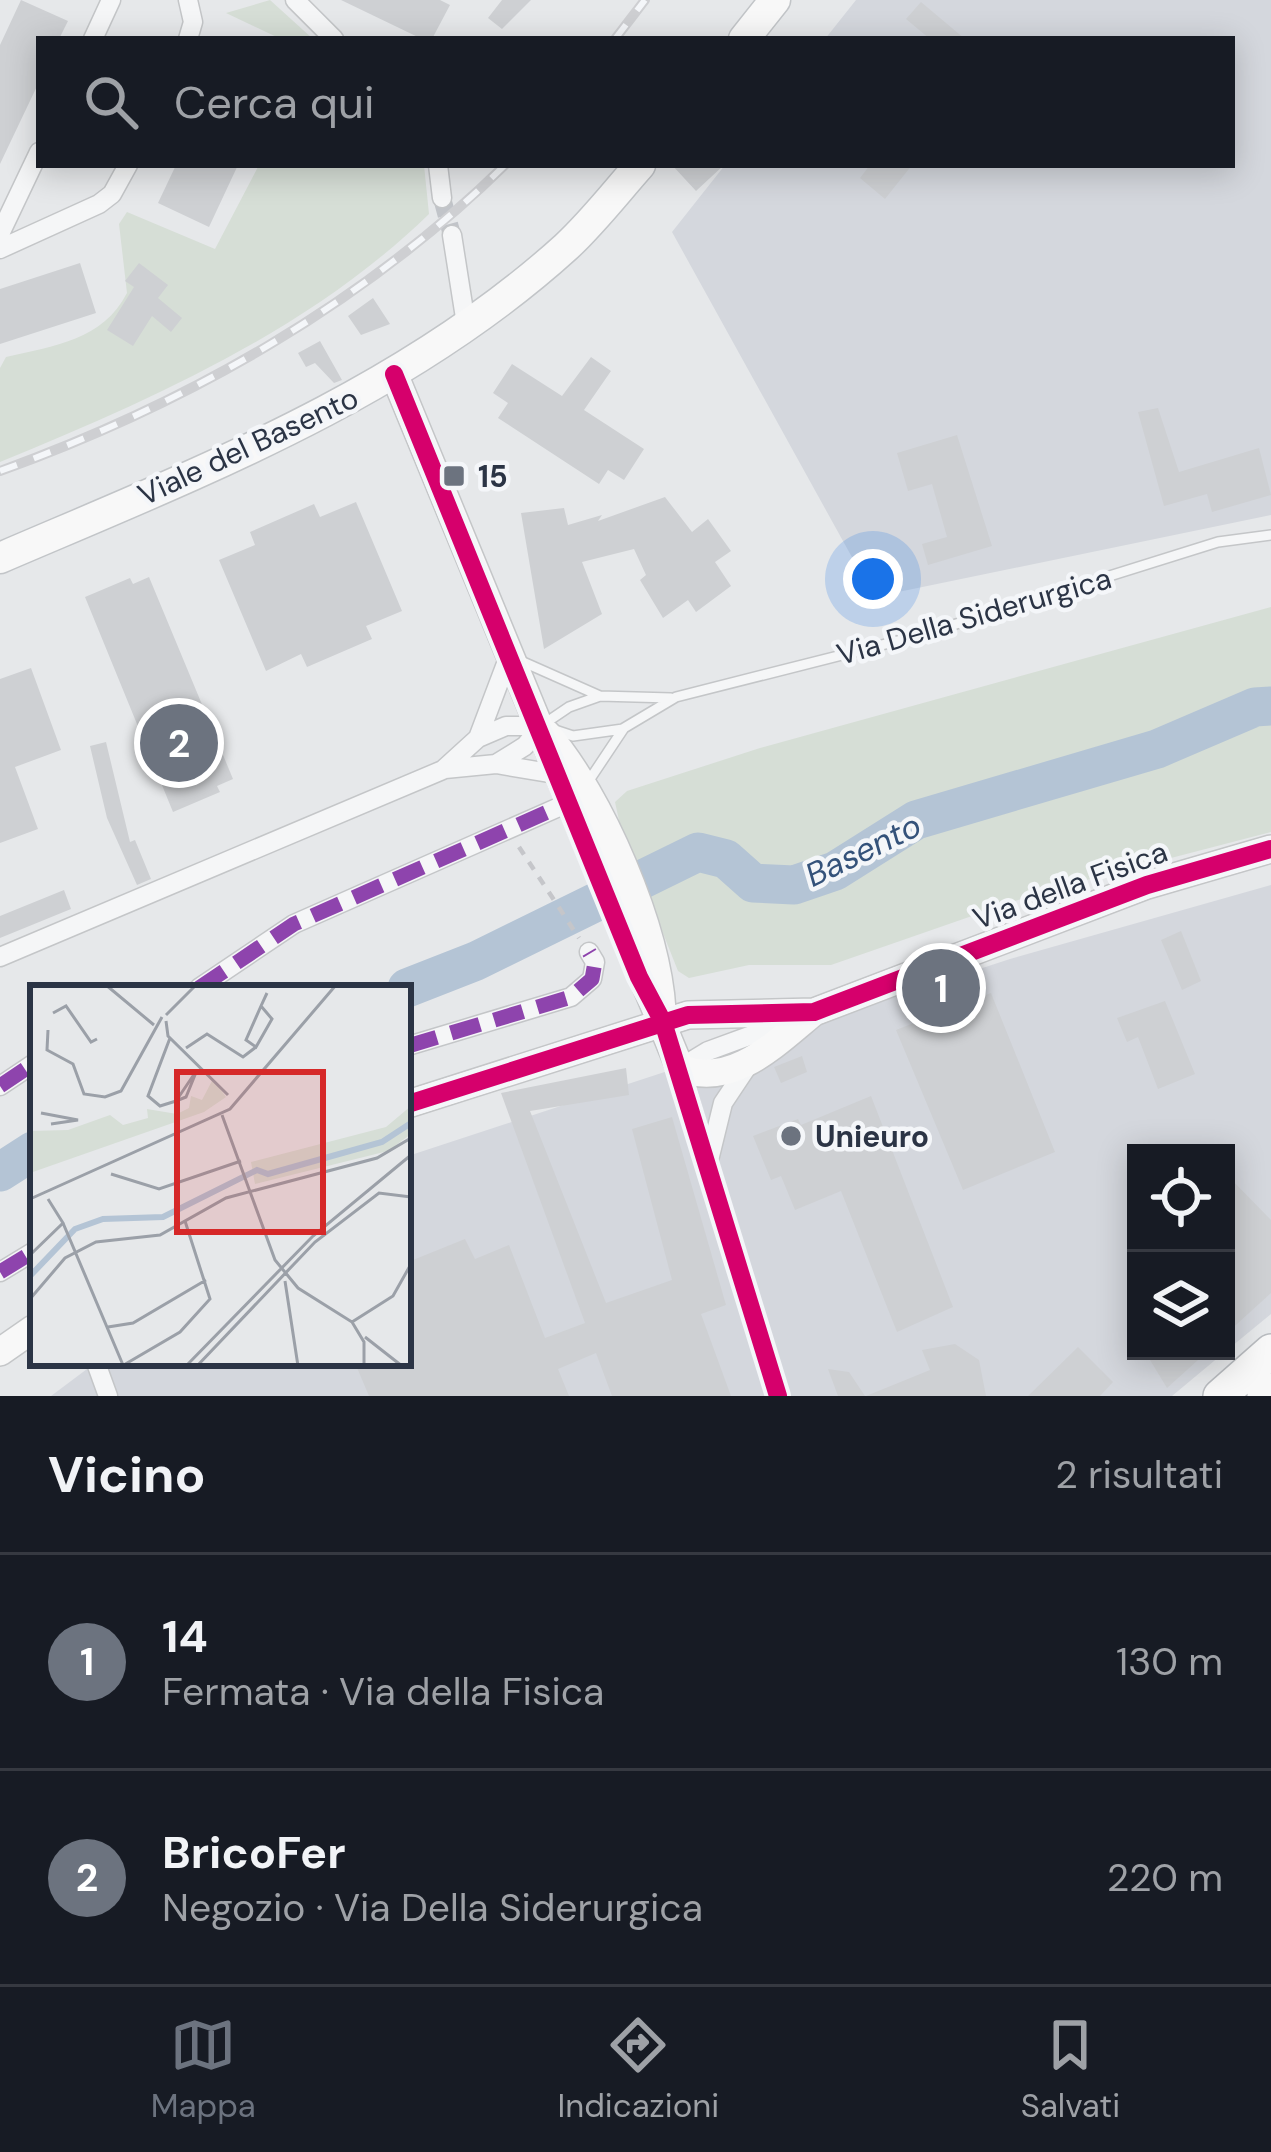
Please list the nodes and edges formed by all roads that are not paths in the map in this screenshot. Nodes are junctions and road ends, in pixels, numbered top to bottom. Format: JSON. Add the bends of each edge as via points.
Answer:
{"nodes":[{"id":1,"x":111,"y":0,"type":"edge"},
{"id":2,"x":188,"y":0,"type":"edge"},
{"id":3,"x":295,"y":0,"type":"edge"},
{"id":4,"x":775,"y":0,"type":"edge"},
{"id":5,"x":94,"y":36,"type":"edge"},
{"id":6,"x":189,"y":36,"type":"edge"},
{"id":7,"x":331,"y":36,"type":"edge"},
{"id":8,"x":746,"y":36,"type":"edge"},
{"id":9,"x":36,"y":158,"type":"edge"},
{"id":10,"x":126,"y":168,"type":"edge"},
{"id":11,"x":438,"y":168,"type":"edge"},
{"id":12,"x":637,"y":168,"type":"edge"},
{"id":13,"x":442,"y":198,"type":"tunnel mouth"},
{"id":14,"x":0,"y":234,"type":"edge"},
{"id":15,"x":452,"y":235,"type":"tunnel mouth"},
{"id":16,"x":0,"y":249,"type":"edge"},
{"id":17,"x":466,"y":324,"type":"junction"},
{"id":18,"x":394,"y":374,"type":"junction"},
{"id":19,"x":1271,"y":535,"type":"edge"},
{"id":20,"x":0,"y":558,"type":"edge"},
{"id":21,"x":509,"y":656,"type":"junction"},
{"id":22,"x":600,"y":696,"type":"junction"},
{"id":23,"x":676,"y":698,"type":"junction"},
{"id":24,"x":541,"y":726,"type":"junction"},
{"id":25,"x":624,"y":728,"type":"junction"},
{"id":26,"x":478,"y":738,"type":"junction"},
{"id":27,"x":496,"y":764,"type":"junction"},
{"id":28,"x":445,"y":769,"type":"junction"},
{"id":29,"x":555,"y":774,"type":"junction"},
{"id":30,"x":577,"y":794,"type":"junction"},
{"id":31,"x":1271,"y":849,"type":"edge"},
{"id":32,"x":589,"y":952,"type":"road end"},
{"id":33,"x":0,"y":956,"type":"edge"},
{"id":34,"x":204,"y":985,"type":"edge"},
{"id":35,"x":814,"y":1012,"type":"junction"},
{"id":36,"x":663,"y":1022,"type":"junction"},
{"id":37,"x":411,"y":1045,"type":"edge"},
{"id":38,"x":753,"y":1061,"type":"junction"},
{"id":39,"x":30,"y":1066,"type":"edge"},
{"id":40,"x":680,"y":1068,"type":"junction"},
{"id":41,"x":0,"y":1086,"type":"edge"},
{"id":42,"x":411,"y":1103,"type":"edge"},
{"id":43,"x":709,"y":1161,"type":"junction"},
{"id":44,"x":30,"y":1254,"type":"edge"},
{"id":45,"x":0,"y":1271,"type":"edge"},
{"id":46,"x":30,"y":1331,"type":"edge"},
{"id":47,"x":1271,"y":1351,"type":"edge"},
{"id":48,"x":0,"y":1352,"type":"edge"},
{"id":49,"x":97,"y":1366,"type":"edge"},
{"id":50,"x":108,"y":1396,"type":"edge"},
{"id":51,"x":778,"y":1396,"type":"edge"},
{"id":52,"x":1220,"y":1396,"type":"edge"}],
"edges":[{"from":1,"to":5,"type":"street"},
{"from":2,"to":6,"type":"street"},
{"from":3,"to":7,"type":"street"},
{"from":4,"to":8,"type":"main road"},
{"from":9,"to":14,"type":"street"},
{"from":10,"to":16,"type":"street","via":[[99,204]]},
{"from":11,"to":13,"type":"street"},
{"from":12,"to":17,"type":"main road","name":"Viale del Basento","via":[[567,246]]},
{"from":15,"to":17,"type":"street"},
{"from":17,"to":18,"type":"main road","name":"Viale del Basento"},
{"from":18,"to":20,"type":"main road","name":"Viale del Basento","via":[[235,457]]},
{"from":18,"to":21,"type":"street"},
{"from":19,"to":23,"type":"lane","name":"Via Della Siderurgica","via":[[1218,542],[921,635]]},
{"from":21,"to":22,"type":"lane","name":"Via Della Siderurgica"},
{"from":21,"to":24,"type":"street"},
{"from":21,"to":26,"type":"street"},
{"from":22,"to":23,"type":"lane","name":"Via Della Siderurgica"},
{"from":22,"to":24,"type":"lane","name":"Via Della Siderurgica"},
{"from":23,"to":25,"type":"lane","name":"Via Della Siderurgica"},
{"from":24,"to":25,"type":"lane","name":"Via Della Siderurgica","via":[[573,736]]},
{"from":24,"to":26,"type":"street","name":"Via Della Siderurgica","via":[[506,726]]},
{"from":24,"to":27,"type":"street","name":"Via Della Siderurgica"},
{"from":24,"to":29,"type":"street"},
{"from":24,"to":30,"type":"street"},
{"from":25,"to":30,"type":"lane","name":"Via Della Siderurgica"},
{"from":26,"to":28,"type":"street"},
{"from":27,"to":28,"type":"street"},
{"from":27,"to":29,"type":"street"},
{"from":28,"to":33,"type":"street"},
{"from":29,"to":30,"type":"street"},
{"from":30,"to":34,"type":"street","via":[[294,924]]},
{"from":30,"to":36,"type":"street"},
{"from":31,"to":35,"type":"street","name":"Via della Fisica","via":[[1147,886]]},
{"from":32,"to":37,"type":"street","via":[[592,979],[572,997]]},
{"from":35,"to":36,"type":"street","name":"Via della Fisica"},
{"from":35,"to":38,"type":"street","name":"Via della Fisica"},
{"from":35,"to":40,"type":"street"},
{"from":36,"to":40,"type":"street"},
{"from":36,"to":42,"type":"street","name":"Via della Fisica"},
{"from":38,"to":40,"type":"street","name":"Via della Fisica","via":[[714,1074]]},
{"from":38,"to":43,"type":"street","via":[[722,1103]]},
{"from":39,"to":41,"type":"street"},
{"from":40,"to":43,"type":"street"},
{"from":43,"to":51,"type":"street"},
{"from":44,"to":45,"type":"street"},
{"from":46,"to":48,"type":"street"},
{"from":47,"to":52,"type":"highway"},
{"from":49,"to":50,"type":"street"}]}
